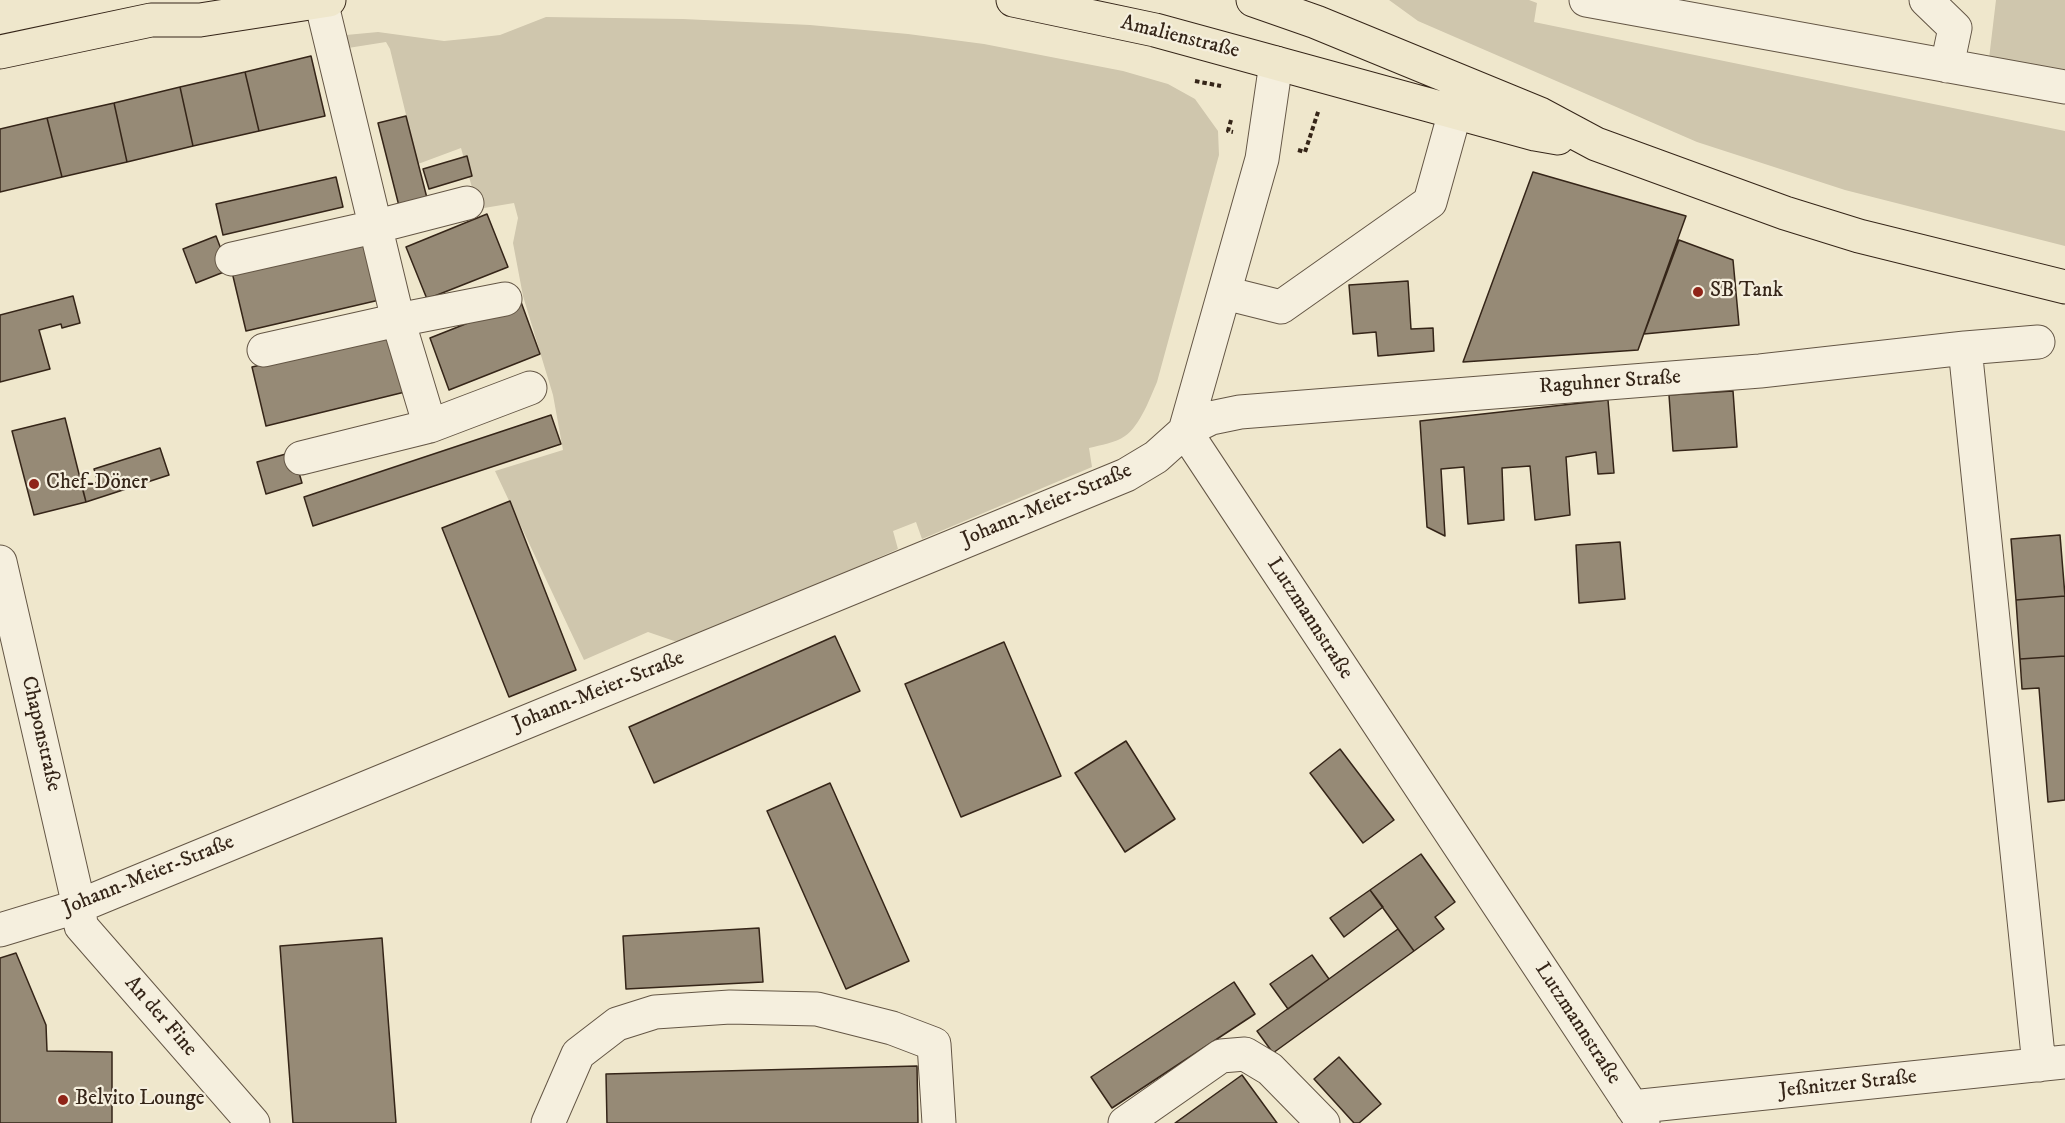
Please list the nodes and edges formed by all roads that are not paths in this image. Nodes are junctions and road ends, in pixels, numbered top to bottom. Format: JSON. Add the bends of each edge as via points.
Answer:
{"nodes":[{"id":1,"x":325,"y":0,"type":"edge"},
{"id":2,"x":1013,"y":0,"type":"edge"},
{"id":3,"x":1586,"y":0,"type":"edge"},
{"id":4,"x":1926,"y":0,"type":"edge"},
{"id":5,"x":1262,"y":2,"type":"edge"},
{"id":6,"x":157,"y":7,"type":"edge"},
{"id":7,"x":1319,"y":11,"type":"edge"},
{"id":8,"x":0,"y":52,"type":"edge"},
{"id":9,"x":1276,"y":63,"type":"junction"},
{"id":10,"x":1947,"y":66,"type":"junction"},
{"id":11,"x":2065,"y":87,"type":"edge"},
{"id":12,"x":1455,"y":112,"type":"junction"},
{"id":13,"x":1596,"y":144,"type":"junction"},
{"id":14,"x":467,"y":203,"type":"dead end"},
{"id":15,"x":375,"y":227,"type":"junction"},
{"id":16,"x":232,"y":259,"type":"dead end"},
{"id":17,"x":2065,"y":287,"type":"edge"},
{"id":18,"x":1225,"y":293,"type":"junction"},
{"id":19,"x":505,"y":299,"type":"dead end"},
{"id":20,"x":398,"y":320,"type":"junction"},
{"id":21,"x":2038,"y":342,"type":"dead end"},
{"id":22,"x":1965,"y":348,"type":"junction"},
{"id":23,"x":264,"y":350,"type":"dead end"},
{"id":24,"x":530,"y":388,"type":"dead end"},
{"id":25,"x":430,"y":426,"type":"junction"},
{"id":26,"x":1185,"y":432,"type":"junction"},
{"id":27,"x":301,"y":458,"type":"dead end"},
{"id":28,"x":0,"y":562,"type":"edge"},
{"id":29,"x":79,"y":906,"type":"junction"},
{"id":30,"x":0,"y":930,"type":"edge"},
{"id":31,"x":2052,"y":1064,"type":"edge"},
{"id":32,"x":1638,"y":1115,"type":"edge"},
{"id":33,"x":253,"y":1123,"type":"edge"},
{"id":34,"x":548,"y":1123,"type":"edge"},
{"id":35,"x":939,"y":1123,"type":"edge"},
{"id":36,"x":1125,"y":1123,"type":"edge"},
{"id":37,"x":1323,"y":1123,"type":"edge"}],
"edges":[{"from":1,"to":6,"type":"main road","via":[[200,20]]},
{"from":1,"to":15,"type":"street"},
{"from":2,"to":9,"type":"main road","name":"Amalienstraße","via":[[1137,25]]},
{"from":3,"to":10,"type":"street"},
{"from":4,"to":10,"type":"street","via":[[1955,28]]},
{"from":5,"to":7,"type":"main road"},
{"from":5,"to":9,"type":"main road"},
{"from":6,"to":8,"type":"main road"},
{"from":7,"to":9,"type":"main road"},
{"from":7,"to":13,"type":"main road"},
{"from":9,"to":12,"type":"main road"},
{"from":9,"to":18,"type":"street","via":[[1266,141]]},
{"from":10,"to":11,"type":"street"},
{"from":12,"to":13,"type":"main road","via":[[1535,134]]},
{"from":12,"to":18,"type":"street","via":[[1430,202],[1281,307]]},
{"from":13,"to":17,"type":"main road","via":[[1859,236]]},
{"from":14,"to":15,"type":"street"},
{"from":15,"to":16,"type":"street"},
{"from":15,"to":20,"type":"street"},
{"from":18,"to":26,"type":"street"},
{"from":19,"to":20,"type":"street"},
{"from":20,"to":23,"type":"street"},
{"from":20,"to":25,"type":"street"},
{"from":21,"to":22,"type":"street","name":"Raguhner Straße"},
{"from":22,"to":26,"type":"street","name":"Raguhner Straße","via":[[1760,371],[1240,412],[1211,418]]},
{"from":22,"to":31,"type":"street"},
{"from":24,"to":25,"type":"street"},
{"from":25,"to":27,"type":"street"},
{"from":26,"to":29,"type":"street","name":"Johann-Meier-Straße","via":[[1126,476]]},
{"from":26,"to":32,"type":"street","name":"Lutzmannstraße"},
{"from":28,"to":29,"type":"street","name":"Chaponstraße"},
{"from":29,"to":30,"type":"street","name":"Johann-Meier-Straße"},
{"from":29,"to":33,"type":"street","name":"An der Fine","via":[[81,926]]},
{"from":31,"to":32,"type":"street","name":"Jeßnitzer Straße"},
{"from":34,"to":35,"type":"street","via":[[578,1054],[617,1024],[655,1012],[730,1007],[817,1009],[892,1028],[934,1044]]},
{"from":36,"to":37,"type":"street","via":[[1221,1056],[1245,1054],[1270,1069]]}]}
